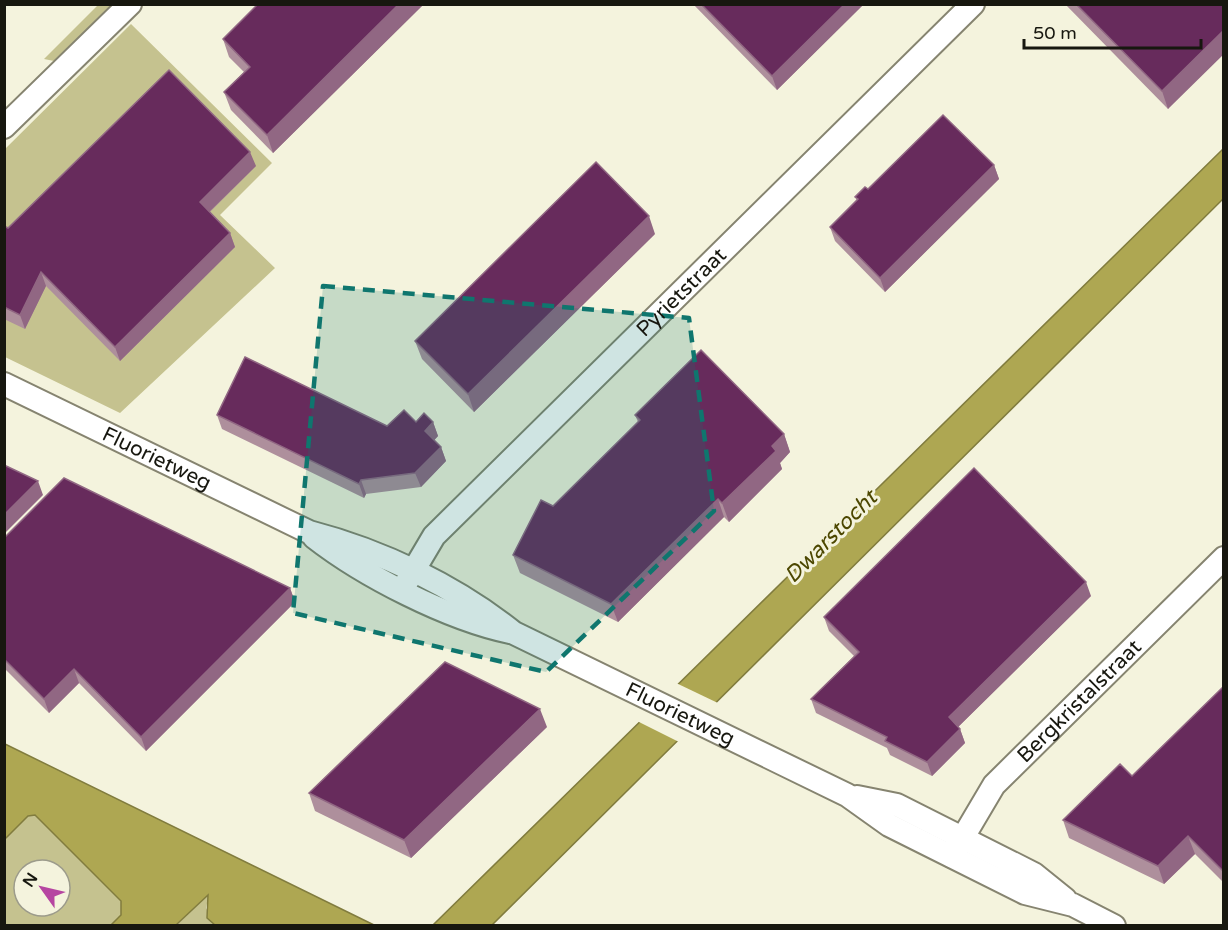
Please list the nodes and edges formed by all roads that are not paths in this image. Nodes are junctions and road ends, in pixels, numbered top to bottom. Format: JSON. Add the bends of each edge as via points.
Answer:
{"nodes":[{"id":1,"x":130,"y":4,"type":"edge"},
{"id":2,"x":973,"y":4,"type":"edge"},
{"id":3,"x":4,"y":128,"type":"edge"},
{"id":4,"x":4,"y":384,"type":"edge"},
{"id":5,"x":1224,"y":558,"type":"edge"},
{"id":6,"x":407,"y":580,"type":"junction"},
{"id":7,"x":957,"y":847,"type":"junction"},
{"id":8,"x":1114,"y":926,"type":"edge"}],
"edges":[{"from":1,"to":3,"type":"street"},
{"from":2,"to":6,"type":"street","name":"Pyrietstraat","via":[[434,536]]},
{"from":4,"to":6,"type":"street","name":"Fluorietweg","via":[[309,532],[340,557]]},
{"from":5,"to":7,"type":"street","name":"Bergkristalstraat","via":[[994,785]]},
{"from":6,"to":7,"type":"street","name":"Fluorietweg","via":[[477,625],[514,633],[650,698],[847,795],[889,825]]},
{"from":7,"to":8,"type":"street","name":"Fluorietweg","via":[[1025,893],[1073,905]]}]}
